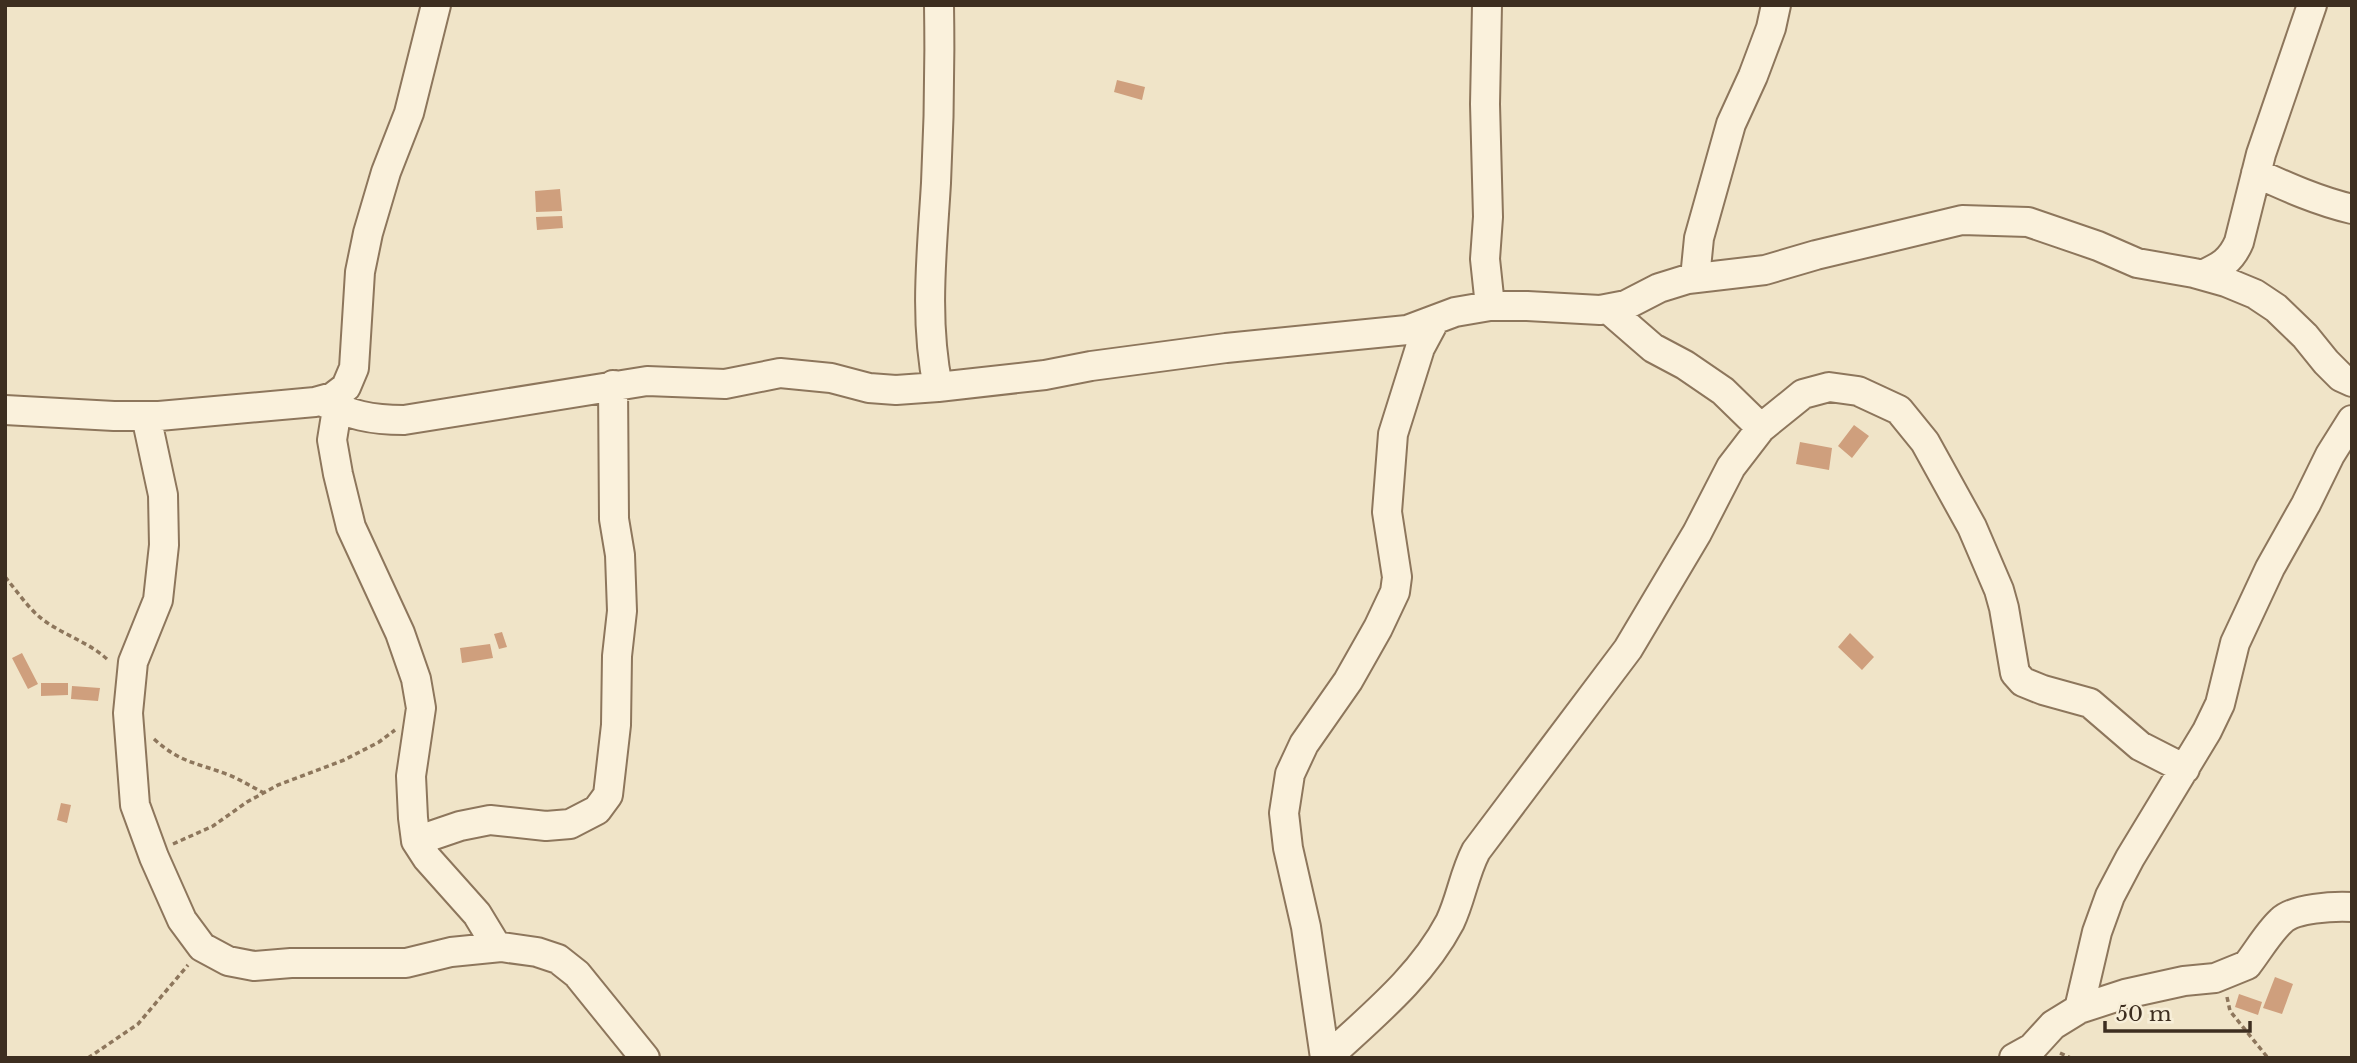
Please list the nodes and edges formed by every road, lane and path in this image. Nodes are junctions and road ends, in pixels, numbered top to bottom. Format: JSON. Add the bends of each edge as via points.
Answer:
{"nodes":[{"id":1,"x":436,"y":5,"type":"edge"},
{"id":2,"x":939,"y":5,"type":"edge"},
{"id":3,"x":1487,"y":5,"type":"edge"},
{"id":4,"x":1776,"y":5,"type":"edge"},
{"id":5,"x":2312,"y":5,"type":"edge"},
{"id":6,"x":2256,"y":173,"type":"junction"},
{"id":7,"x":2352,"y":209,"type":"edge"},
{"id":8,"x":2202,"y":275,"type":"junction"},
{"id":9,"x":1695,"y":278,"type":"junction"},
{"id":10,"x":1490,"y":306,"type":"junction"},
{"id":11,"x":1608,"y":309,"type":"junction"},
{"id":12,"x":1435,"y":320,"type":"junction"},
{"id":13,"x":2352,"y":382,"type":"edge"},
{"id":14,"x":613,"y":385,"type":"junction"},
{"id":15,"x":938,"y":387,"type":"junction"},
{"id":16,"x":329,"y":405,"type":"junction"},
{"id":17,"x":5,"y":410,"type":"edge"},
{"id":18,"x":146,"y":416,"type":"junction"},
{"id":19,"x":2352,"y":420,"type":"edge"},
{"id":20,"x":1761,"y":428,"type":"junction"},
{"id":21,"x":5,"y":577,"type":"edge"},
{"id":22,"x":113,"y":669,"type":"dead end"},
{"id":23,"x":421,"y":708,"type":"junction"},
{"id":24,"x":150,"y":735,"type":"dead end"},
{"id":25,"x":2185,"y":769,"type":"junction"},
{"id":26,"x":264,"y":793,"type":"junction"},
{"id":27,"x":416,"y":841,"type":"junction"},
{"id":28,"x":154,"y":857,"type":"junction"},
{"id":29,"x":2352,"y":906,"type":"edge"},
{"id":30,"x":202,"y":947,"type":"junction"},
{"id":31,"x":497,"y":947,"type":"junction"},
{"id":32,"x":2241,"y":969,"type":"junction"},
{"id":33,"x":2079,"y":1009,"type":"junction"},
{"id":34,"x":88,"y":1058,"type":"edge"},
{"id":35,"x":645,"y":1058,"type":"edge"},
{"id":36,"x":1326,"y":1058,"type":"edge"},
{"id":37,"x":2014,"y":1058,"type":"edge"},
{"id":38,"x":2268,"y":1058,"type":"edge"}],
"edges":[{"from":1,"to":16,"type":"street","via":[[409,113],[368,233],[360,272],[354,368],[346,387]]},
{"from":2,"to":15,"type":"street","via":[[930,272]]},
{"from":3,"to":10,"type":"street","via":[[1485,259]]},
{"from":4,"to":9,"type":"street","via":[[1753,76],[1731,124],[1699,238]]},
{"from":5,"to":6,"type":"street"},
{"from":6,"to":7,"type":"street"},
{"from":6,"to":8,"type":"street","via":[[2233,256]]},
{"from":8,"to":9,"type":"street","via":[[2137,263],[2028,222],[1981,219],[1765,270]]},
{"from":8,"to":13,"type":"street","via":[[2255,294],[2276,308],[2326,362]]},
{"from":9,"to":11,"type":"street"},
{"from":10,"to":11,"type":"street"},
{"from":10,"to":12,"type":"street"},
{"from":11,"to":20,"type":"street","via":[[1653,348],[1723,391]]},
{"from":12,"to":15,"type":"street","via":[[1407,330],[1213,349],[1045,376]]},
{"from":12,"to":36,"type":"street","via":[[1420,348],[1394,434],[1387,512],[1395,592],[1348,681],[1304,744],[1290,774],[1284,813]]},
{"from":14,"to":15,"type":"street","via":[[647,381],[725,384],[780,373],[831,378],[869,388]]},
{"from":14,"to":16,"type":"street","via":[[404,420],[374,420]]},
{"from":14,"to":27,"type":"street","via":[[614,519],[622,611],[608,795],[597,810],[570,824],[545,827],[490,820]]},
{"from":16,"to":18,"type":"street"},
{"from":16,"to":23,"type":"street","via":[[351,527],[400,632]]},
{"from":17,"to":18,"type":"street"},
{"from":18,"to":28,"type":"street","via":[[163,495],[164,545],[158,600],[133,662],[128,713],[135,806]]},
{"from":19,"to":25,"type":"street","via":[[2270,568],[2235,643],[2220,704]]},
{"from":20,"to":25,"type":"street","via":[[1803,394],[1829,387],[1858,391],[1899,410],[1925,443],[1972,527],[2004,608],[2015,673],[2023,682],[2090,703],[2140,746]]},
{"from":20,"to":36,"type":"street","via":[[1731,467],[1628,649],[1476,851],[1450,921],[1436,944],[1405,987]]},
{"from":21,"to":22,"type":"path","via":[[40,618],[85,642]]},
{"from":23,"to":26,"type":"path","via":[[379,742]]},
{"from":23,"to":27,"type":"street","via":[[411,776]]},
{"from":24,"to":26,"type":"path","via":[[194,765],[229,775]]},
{"from":25,"to":33,"type":"street","via":[[2110,896]]},
{"from":26,"to":28,"type":"path"},
{"from":27,"to":31,"type":"street","via":[[477,914]]},
{"from":28,"to":30,"type":"street","via":[[182,920]]},
{"from":29,"to":32,"type":"street","via":[[2290,915]]},
{"from":30,"to":31,"type":"street","via":[[228,961],[254,966],[406,963]]},
{"from":30,"to":34,"type":"path","via":[[138,1024]]},
{"from":31,"to":35,"type":"street","via":[[558,959],[577,974]]},
{"from":32,"to":33,"type":"street","via":[[2125,994]]},
{"from":32,"to":38,"type":"path","via":[[2227,993],[2230,1011]]},
{"from":33,"to":37,"type":"street"}]}
